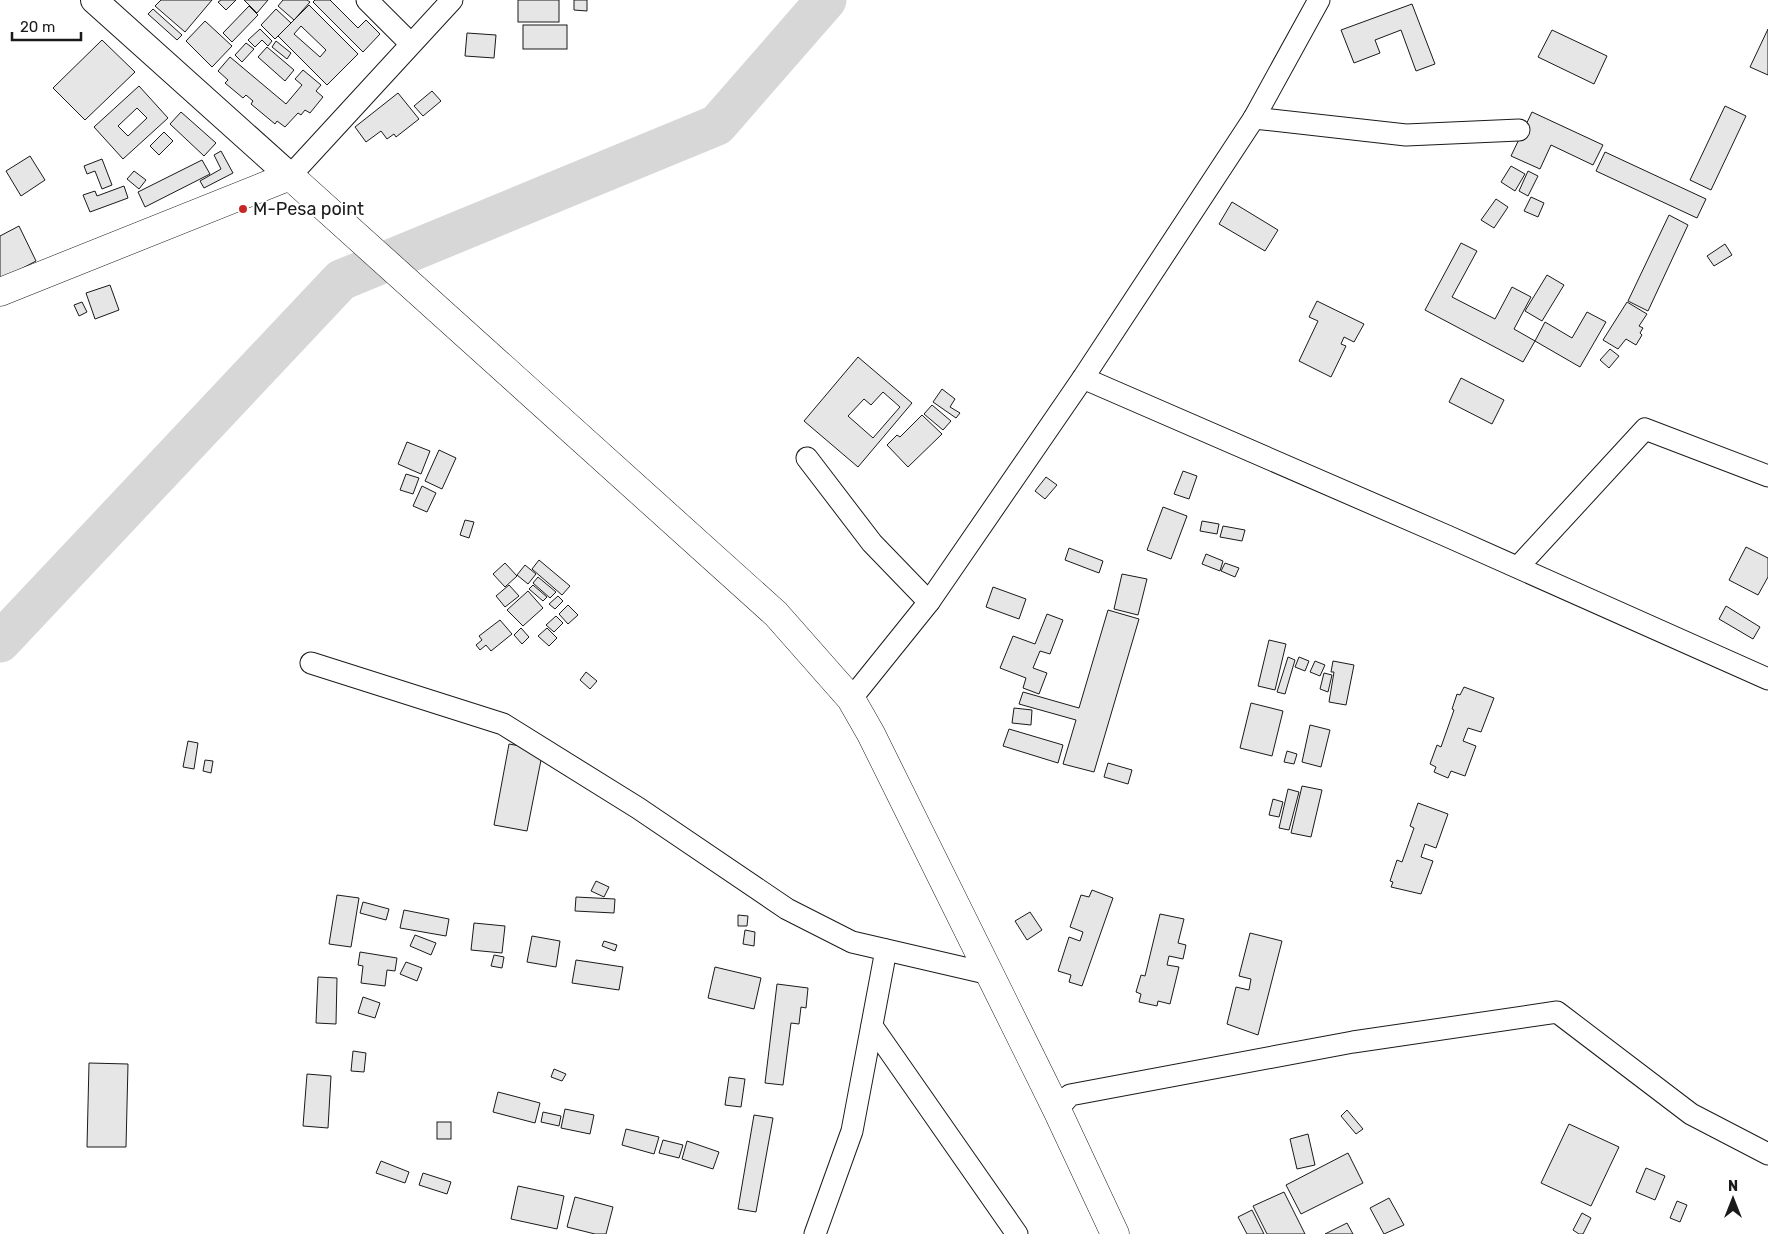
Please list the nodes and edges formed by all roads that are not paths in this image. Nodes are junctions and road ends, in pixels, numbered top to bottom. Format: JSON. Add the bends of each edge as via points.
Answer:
{"nodes":[{"id":1,"x":94,"y":0,"type":"edge"},
{"id":2,"x":367,"y":0,"type":"edge"},
{"id":3,"x":452,"y":0,"type":"edge"},
{"id":4,"x":1319,"y":0,"type":"edge"},
{"id":5,"x":410,"y":43,"type":"junction"},
{"id":6,"x":1254,"y":118,"type":"junction"},
{"id":7,"x":1519,"y":130,"type":"dead end"},
{"id":8,"x":290,"y":176,"type":"junction"},
{"id":9,"x":0,"y":292,"type":"edge"},
{"id":10,"x":1083,"y":378,"type":"junction"},
{"id":11,"x":807,"y":458,"type":"dead end"},
{"id":12,"x":1768,"y":476,"type":"edge"},
{"id":13,"x":1518,"y":567,"type":"junction"},
{"id":14,"x":929,"y":602,"type":"junction"},
{"id":15,"x":311,"y":663,"type":"dead end"},
{"id":16,"x":1768,"y":679,"type":"edge"},
{"id":17,"x":851,"y":699,"type":"junction"},
{"id":18,"x":886,"y":950,"type":"junction"},
{"id":19,"x":990,"y":974,"type":"junction"},
{"id":20,"x":872,"y":1026,"type":"junction"},
{"id":21,"x":1057,"y":1110,"type":"junction"},
{"id":22,"x":1768,"y":1154,"type":"edge"},
{"id":23,"x":816,"y":1234,"type":"edge"},
{"id":24,"x":1017,"y":1234,"type":"edge"},
{"id":25,"x":1115,"y":1234,"type":"edge"}],
"edges":[{"from":1,"to":8,"type":"street"},
{"from":2,"to":5,"type":"street"},
{"from":3,"to":5,"type":"street"},
{"from":4,"to":6,"type":"street"},
{"from":5,"to":8,"type":"street"},
{"from":6,"to":7,"type":"street","via":[[1406,136]]},
{"from":6,"to":10,"type":"street"},
{"from":8,"to":9,"type":"main road"},
{"from":8,"to":17,"type":"main road","via":[[776,614]]},
{"from":10,"to":13,"type":"street"},
{"from":10,"to":14,"type":"street"},
{"from":11,"to":14,"type":"street","via":[[872,543]]},
{"from":12,"to":13,"type":"street","via":[[1644,429]]},
{"from":13,"to":16,"type":"street"},
{"from":14,"to":17,"type":"street"},
{"from":15,"to":18,"type":"street","via":[[503,724],[638,808],[787,910],[852,942]]},
{"from":17,"to":19,"type":"main road"},
{"from":18,"to":19,"type":"street"},
{"from":18,"to":20,"type":"street"},
{"from":19,"to":21,"type":"main road"},
{"from":20,"to":23,"type":"street","via":[[852,1131]]},
{"from":20,"to":24,"type":"street"},
{"from":21,"to":22,"type":"street","via":[[1070,1095],[1353,1042],[1558,1012],[1691,1114]]},
{"from":21,"to":25,"type":"main road"}]}
